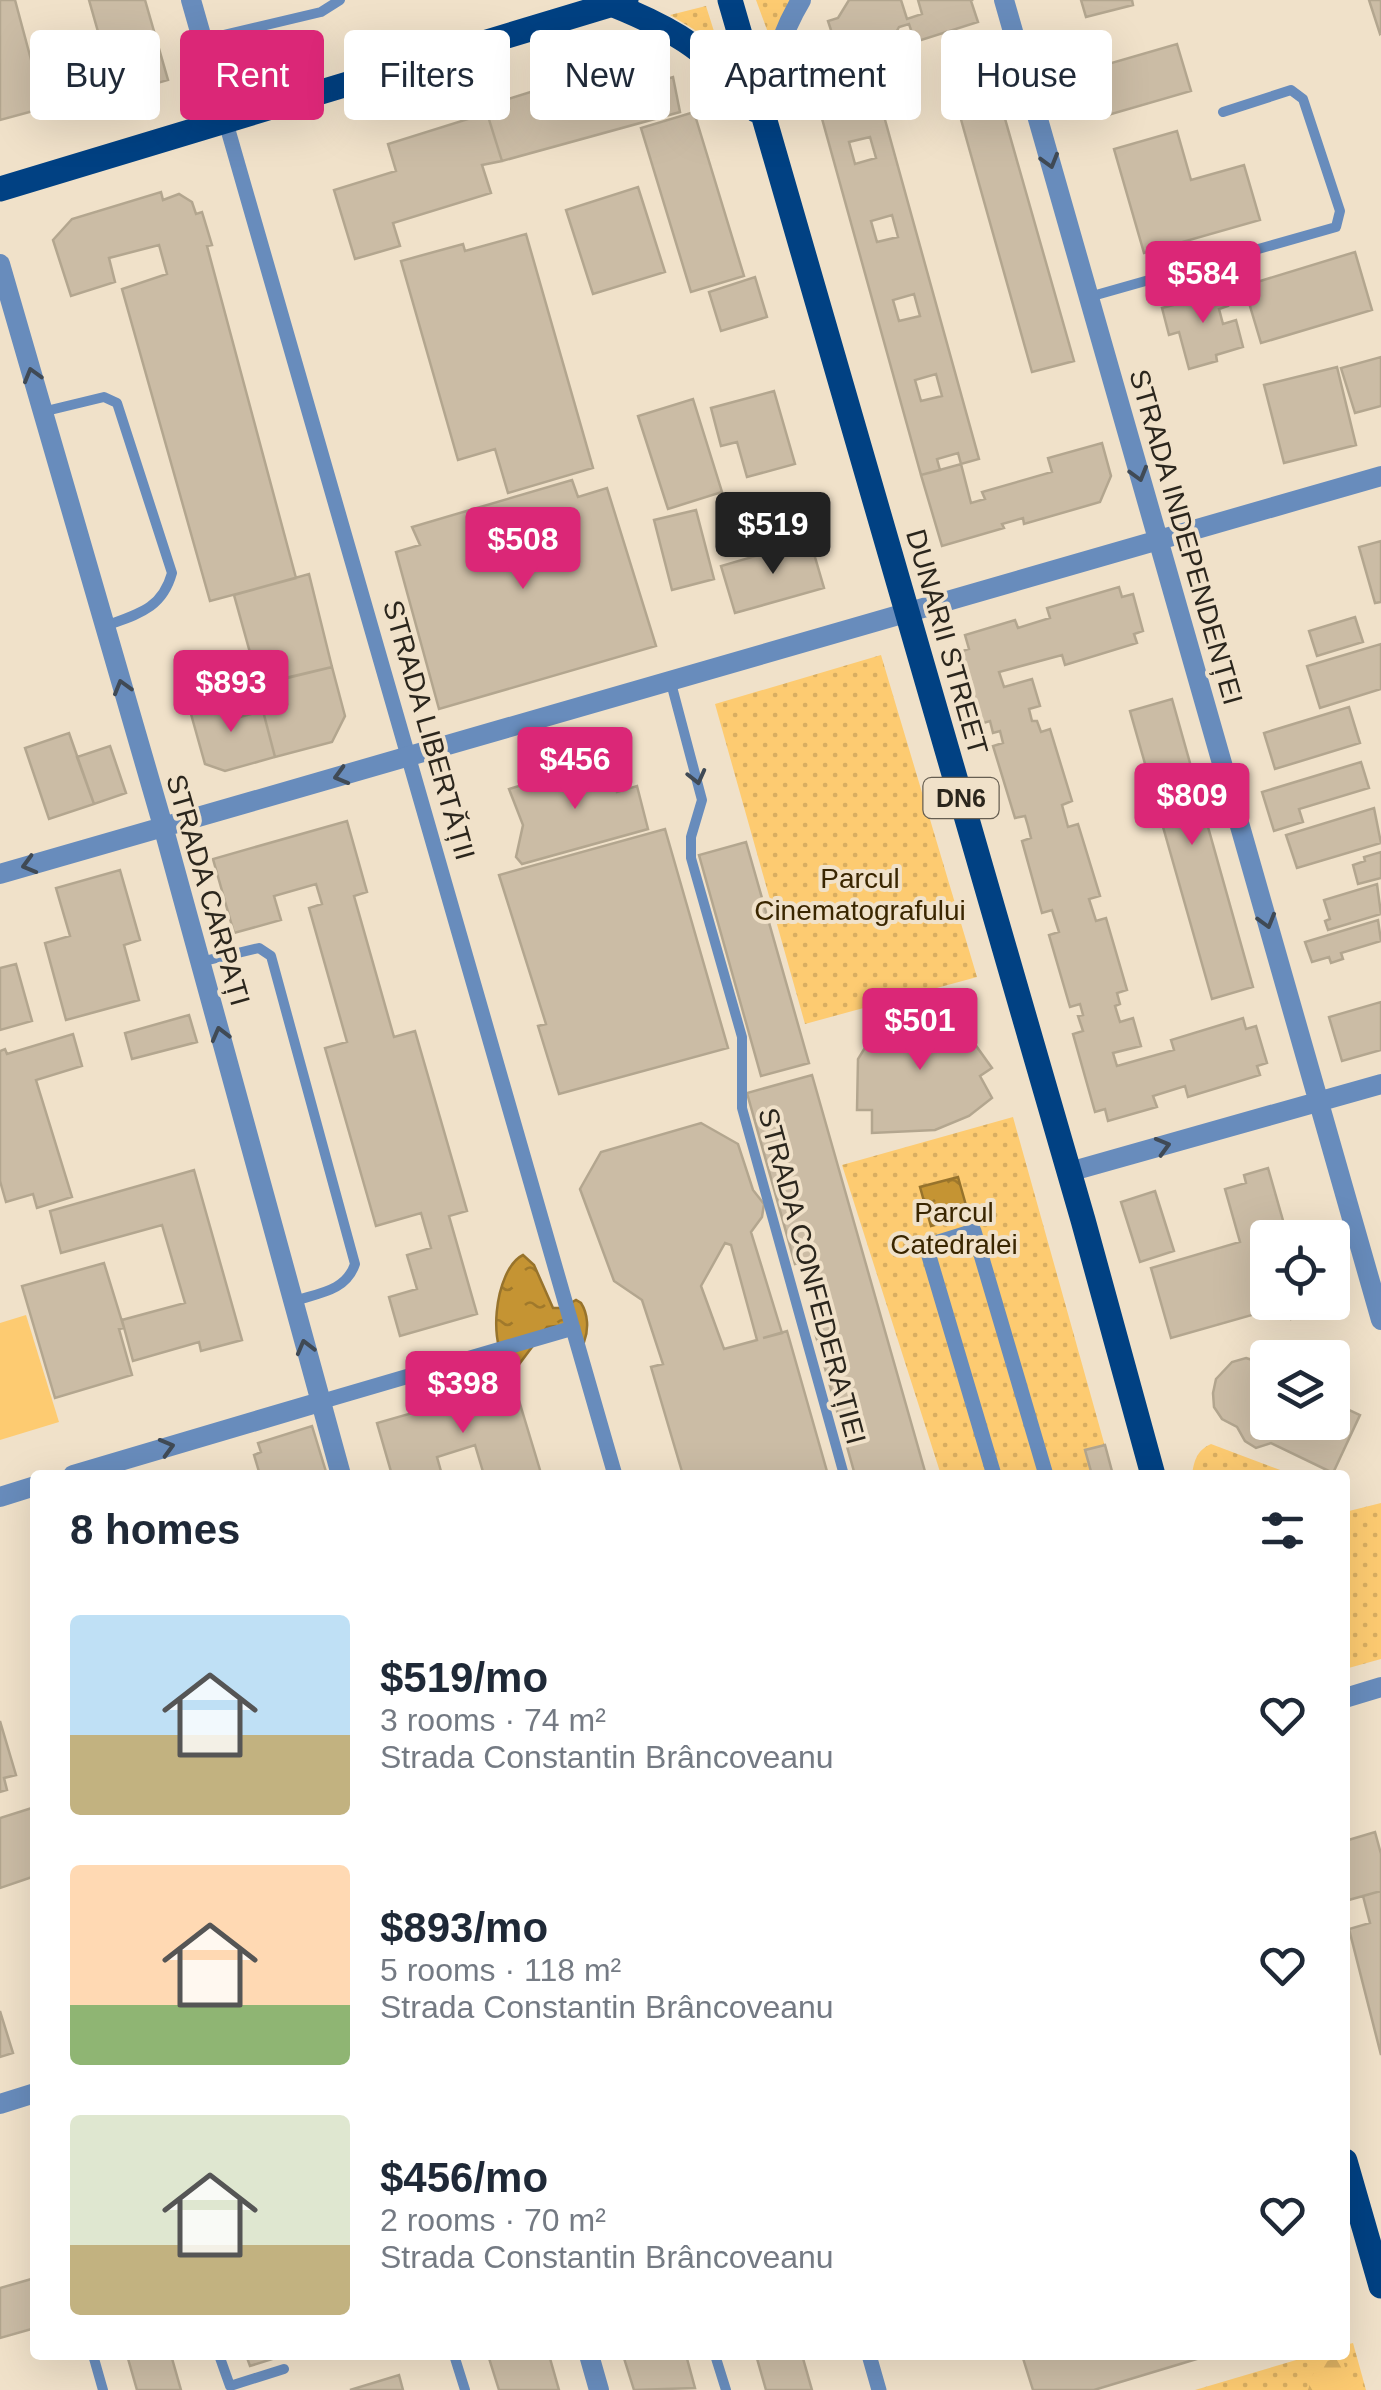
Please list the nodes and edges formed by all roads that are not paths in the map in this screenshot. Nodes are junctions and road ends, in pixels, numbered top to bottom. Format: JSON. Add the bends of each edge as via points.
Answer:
{"nodes":[{"id":1,"x":191,"y":0,"type":"edge"},
{"id":2,"x":340,"y":0,"type":"edge"},
{"id":3,"x":558,"y":0,"type":"edge"},
{"id":4,"x":730,"y":0,"type":"edge"},
{"id":5,"x":801,"y":0,"type":"edge"},
{"id":6,"x":1004,"y":0,"type":"edge"},
{"id":7,"x":618,"y":2,"type":"edge"},
{"id":8,"x":537,"y":26,"type":"junction"},
{"id":9,"x":199,"y":30,"type":"edge"},
{"id":10,"x":244,"y":30,"type":"edge"},
{"id":11,"x":1223,"y":112,"type":"dead end"},
{"id":12,"x":225,"y":120,"type":"edge"},
{"id":13,"x":765,"y":122,"type":"junction"},
{"id":14,"x":226,"y":123,"type":"junction"},
{"id":15,"x":0,"y":188,"type":"edge"},
{"id":16,"x":0,"y":264,"type":"edge"},
{"id":17,"x":1089,"y":298,"type":"junction"},
{"id":18,"x":42,"y":412,"type":"junction"},
{"id":19,"x":1381,"y":476,"type":"edge"},
{"id":20,"x":1159,"y":542,"type":"junction"},
{"id":21,"x":908,"y":614,"type":"junction"},
{"id":22,"x":104,"y":626,"type":"junction"},
{"id":23,"x":671,"y":683,"type":"junction"},
{"id":24,"x":408,"y":756,"type":"junction"},
{"id":25,"x":163,"y":826,"type":"junction"},
{"id":26,"x":0,"y":874,"type":"edge"},
{"id":27,"x":200,"y":962,"type":"junction"},
{"id":28,"x":1381,"y":1084,"type":"edge"},
{"id":29,"x":1319,"y":1102,"type":"junction"},
{"id":30,"x":1069,"y":1172,"type":"junction"},
{"id":31,"x":293,"y":1302,"type":"junction"},
{"id":32,"x":1381,"y":1320,"type":"edge"},
{"id":33,"x":572,"y":1328,"type":"junction"},
{"id":34,"x":320,"y":1402,"type":"junction"},
{"id":35,"x":90,"y":1470,"type":"edge"},
{"id":36,"x":340,"y":1470,"type":"edge"},
{"id":37,"x":614,"y":1470,"type":"edge"},
{"id":38,"x":843,"y":1470,"type":"edge"},
{"id":39,"x":993,"y":1470,"type":"edge"},
{"id":40,"x":1045,"y":1470,"type":"edge"},
{"id":41,"x":1151,"y":1470,"type":"edge"},
{"id":42,"x":30,"y":1488,"type":"edge"},
{"id":43,"x":0,"y":1497,"type":"edge"},
{"id":44,"x":1381,"y":1687,"type":"edge"},
{"id":45,"x":1350,"y":1696,"type":"edge"},
{"id":46,"x":30,"y":2095,"type":"edge"},
{"id":47,"x":0,"y":2104,"type":"edge"},
{"id":48,"x":1350,"y":2178,"type":"edge"},
{"id":49,"x":1381,"y":2286,"type":"edge"},
{"id":50,"x":94,"y":2360,"type":"edge"},
{"id":51,"x":221,"y":2360,"type":"edge"},
{"id":52,"x":456,"y":2360,"type":"edge"},
{"id":53,"x":591,"y":2360,"type":"edge"},
{"id":54,"x":717,"y":2360,"type":"edge"},
{"id":55,"x":869,"y":2360,"type":"edge"},
{"id":56,"x":284,"y":2369,"type":"dead end"},
{"id":57,"x":103,"y":2390,"type":"edge"},
{"id":58,"x":465,"y":2390,"type":"edge"},
{"id":59,"x":599,"y":2390,"type":"edge"},
{"id":60,"x":726,"y":2390,"type":"edge"},
{"id":61,"x":878,"y":2390,"type":"edge"}],
"edges":[{"from":1,"to":9,"type":"street","name":"STRADA LIBERTĂȚII"},
{"from":2,"to":10,"type":"lane","via":[[321,12]]},
{"from":3,"to":8,"type":"main road"},
{"from":4,"to":13,"type":"main road","name":"DUNARII STREET","number":"DN6"},
{"from":5,"to":13,"type":"street","via":[[774,59]]},
{"from":6,"to":17,"type":"street","name":"STRADA INDEPENDENȚEI","one_way":true},
{"from":7,"to":8,"type":"main road","number":"DN6"},
{"from":7,"to":13,"type":"main road","number":"DN6","via":[[713,59]]},
{"from":8,"to":14,"type":"main road","number":"DN6"},
{"from":11,"to":17,"type":"lane","via":[[1291,90],[1304,99],[1340,211],[1336,227]]},
{"from":12,"to":14,"type":"street","name":"STRADA LIBERTĂȚII"},
{"from":13,"to":21,"type":"main road","name":"DUNARII STREET","number":"DN6"},
{"from":14,"to":15,"type":"main road","number":"DN6"},
{"from":14,"to":24,"type":"street","name":"STRADA LIBERTĂȚII"},
{"from":18,"to":16,"type":"street","name":"STRADA CARPAȚI","one_way":true},
{"from":17,"to":20,"type":"street","name":"STRADA INDEPENDENȚEI","one_way":true},
{"from":18,"to":22,"type":"street","name":"STRADA CARPAȚI"},
{"from":18,"to":22,"type":"lane","via":[[104,397],[117,403],[172,573],[166,594],[153,606]]},
{"from":19,"to":20,"type":"street"},
{"from":20,"to":21,"type":"street"},
{"from":20,"to":29,"type":"street","name":"STRADA INDEPENDENȚEI","one_way":true},
{"from":21,"to":23,"type":"street"},
{"from":21,"to":30,"type":"main road","name":"DUNARII STREET","number":"DN6"},
{"from":25,"to":22,"type":"street","name":"STRADA CARPAȚI","one_way":true},
{"from":23,"to":24,"type":"street"},
{"from":23,"to":38,"type":"lane","name":"STRADA CONFEDERAȚIEI","one_way":true,"via":[[702,800],[691,858],[742,1038],[742,1108]]},
{"from":24,"to":25,"type":"street","one_way":true},
{"from":24,"to":33,"type":"street","name":"STRADA LIBERTĂȚII"},
{"from":25,"to":26,"type":"street","one_way":true},
{"from":25,"to":27,"type":"street","name":"STRADA CARPAȚI"},
{"from":31,"to":27,"type":"street","name":"STRADA CARPAȚI","one_way":true},
{"from":27,"to":31,"type":"lane","via":[[259,948],[271,956],[355,1264],[340,1287]]},
{"from":28,"to":29,"type":"street"},
{"from":30,"to":29,"type":"street","one_way":true},
{"from":29,"to":32,"type":"street","name":"STRADA INDEPENDENȚEI"},
{"from":30,"to":41,"type":"main road","name":"DUNARII STREET","number":"DN6"},
{"from":34,"to":31,"type":"street","name":"STRADA CARPAȚI","one_way":true},
{"from":33,"to":34,"type":"street"},
{"from":33,"to":37,"type":"street","name":"STRADA LIBERTĂȚII"},
{"from":35,"to":34,"type":"street","one_way":true},
{"from":34,"to":36,"type":"street","name":"STRADA CARPAȚI"},
{"from":39,"to":40,"type":"street","via":[[926,1246],[974,1231]]},
{"from":42,"to":43,"type":"street"},
{"from":44,"to":45,"type":"street"},
{"from":46,"to":47,"type":"street"},
{"from":48,"to":49,"type":"main road"},
{"from":50,"to":57,"type":"lane"},
{"from":51,"to":56,"type":"lane","via":[[230,2386]]},
{"from":52,"to":58,"type":"lane"},
{"from":53,"to":59,"type":"street"},
{"from":54,"to":60,"type":"lane"},
{"from":55,"to":61,"type":"street"}]}
